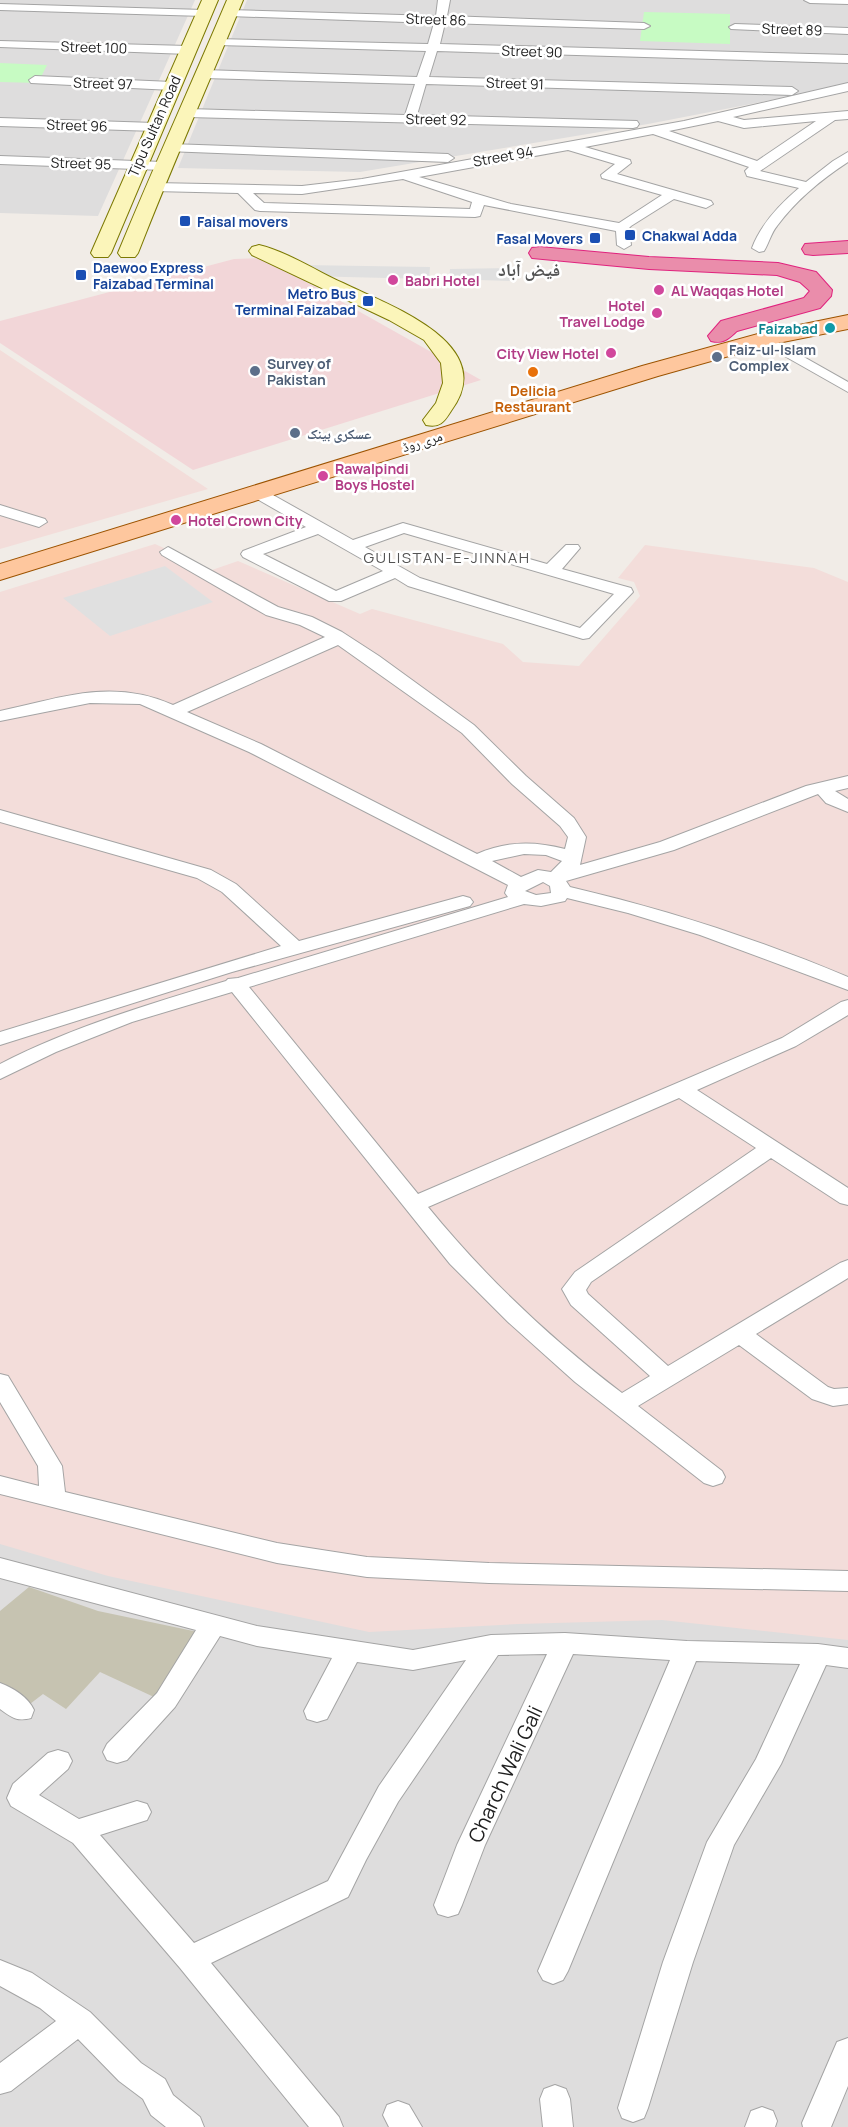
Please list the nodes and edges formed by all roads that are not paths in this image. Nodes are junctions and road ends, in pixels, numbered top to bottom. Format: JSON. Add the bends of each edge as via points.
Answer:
{"nodes":[{"id":1,"x":444,"y":0,"type":"edge"},
{"id":2,"x":810,"y":0,"type":"edge"},
{"id":3,"x":848,"y":1,"type":"edge"},
{"id":4,"x":207,"y":6,"type":"edge"},
{"id":5,"x":232,"y":6,"type":"edge"},
{"id":6,"x":0,"y":7,"type":"edge"},
{"id":7,"x":441,"y":19,"type":"junction"},
{"id":8,"x":644,"y":26,"type":"dead end"},
{"id":9,"x":735,"y":27,"type":"dead end"},
{"id":10,"x":848,"y":31,"type":"edge"},
{"id":11,"x":217,"y":42,"type":"junction"},
{"id":12,"x":0,"y":44,"type":"edge"},
{"id":13,"x":431,"y":48,"type":"junction"},
{"id":14,"x":185,"y":56,"type":"junction"},
{"id":15,"x":848,"y":59,"type":"edge"},
{"id":16,"x":205,"y":71,"type":"junction"},
{"id":17,"x":35,"y":81,"type":"dead end"},
{"id":18,"x":419,"y":82,"type":"junction"},
{"id":19,"x":172,"y":86,"type":"junction"},
{"id":20,"x":848,"y":87,"type":"edge"},
{"id":21,"x":825,"y":92,"type":"junction"},
{"id":22,"x":812,"y":95,"type":"junction"},
{"id":23,"x":188,"y":113,"type":"junction"},
{"id":24,"x":716,"y":116,"type":"junction"},
{"id":25,"x":848,"y":116,"type":"edge"},
{"id":26,"x":831,"y":117,"type":"junction"},
{"id":27,"x":410,"y":118,"type":"junction"},
{"id":28,"x":0,"y":122,"type":"edge"},
{"id":29,"x":684,"y":125,"type":"junction"},
{"id":30,"x":155,"y":127,"type":"junction"},
{"id":31,"x":650,"y":129,"type":"junction"},
{"id":32,"x":566,"y":145,"type":"junction"},
{"id":33,"x":170,"y":148,"type":"junction"},
{"id":34,"x":848,"y":156,"type":"edge"},
{"id":35,"x":0,"y":160,"type":"edge"},
{"id":36,"x":484,"y":160,"type":"junction"},
{"id":37,"x":137,"y":165,"type":"junction"},
{"id":38,"x":756,"y":165,"type":"junction"},
{"id":39,"x":163,"y":166,"type":"junction"},
{"id":40,"x":403,"y":175,"type":"junction"},
{"id":41,"x":362,"y":183,"type":"junction"},
{"id":42,"x":807,"y":186,"type":"junction"},
{"id":43,"x":154,"y":187,"type":"junction"},
{"id":44,"x":243,"y":190,"type":"junction"},
{"id":45,"x":673,"y":194,"type":"junction"},
{"id":46,"x":479,"y":200,"type":"junction"},
{"id":47,"x":706,"y":204,"type":"dead end"},
{"id":48,"x":363,"y":210,"type":"junction"},
{"id":49,"x":622,"y":228,"type":"junction"},
{"id":50,"x":624,"y":245,"type":"dead end"},
{"id":51,"x":848,"y":247,"type":"edge"},
{"id":52,"x":759,"y":248,"type":"dead end"},
{"id":53,"x":813,"y":249,"type":"dead end"},
{"id":54,"x":259,"y":251,"type":"dead end"},
{"id":55,"x":100,"y":253,"type":"dead end"},
{"id":56,"x":128,"y":253,"type":"dead end"},
{"id":57,"x":540,"y":253,"type":"dead end"},
{"id":58,"x":848,"y":308,"type":"edge"},
{"id":59,"x":848,"y":322,"type":"edge"},
{"id":60,"x":719,"y":336,"type":"junction"},
{"id":61,"x":765,"y":339,"type":"junction"},
{"id":62,"x":848,"y":388,"type":"edge"},
{"id":63,"x":434,"y":420,"type":"junction"},
{"id":64,"x":257,"y":491,"type":"junction"},
{"id":65,"x":0,"y":510,"type":"edge"},
{"id":66,"x":318,"y":528,"type":"junction"},
{"id":67,"x":130,"y":530,"type":"junction"},
{"id":68,"x":40,"y":531,"type":"junction"},
{"id":69,"x":351,"y":547,"type":"junction"},
{"id":70,"x":572,"y":548,"type":"dead end"},
{"id":71,"x":0,"y":552,"type":"edge"},
{"id":72,"x":168,"y":552,"type":"dead end"},
{"id":73,"x":0,"y":567,"type":"edge"},
{"id":74,"x":550,"y":570,"type":"junction"},
{"id":75,"x":0,"y":572,"type":"edge"},
{"id":76,"x":395,"y":572,"type":"junction"},
{"id":77,"x":339,"y":638,"type":"junction"},
{"id":78,"x":174,"y":711,"type":"junction"},
{"id":79,"x":0,"y":716,"type":"edge"},
{"id":80,"x":848,"y":782,"type":"edge"},
{"id":81,"x":822,"y":788,"type":"junction"},
{"id":82,"x":848,"y":806,"type":"edge"},
{"id":83,"x":0,"y":816,"type":"edge"},
{"id":84,"x":573,"y":858,"type":"junction"},
{"id":85,"x":476,"y":861,"type":"junction"},
{"id":86,"x":558,"y":885,"type":"junction"},
{"id":87,"x":520,"y":889,"type":"junction"},
{"id":88,"x":296,"y":948,"type":"junction"},
{"id":89,"x":235,"y":983,"type":"junction"},
{"id":90,"x":848,"y":984,"type":"edge"},
{"id":91,"x":848,"y":1006,"type":"edge"},
{"id":92,"x":0,"y":1039,"type":"edge"},
{"id":93,"x":0,"y":1072,"type":"edge"},
{"id":94,"x":681,"y":1089,"type":"junction"},
{"id":95,"x":771,"y":1148,"type":"junction"},
{"id":96,"x":848,"y":1198,"type":"edge"},
{"id":97,"x":413,"y":1205,"type":"junction"},
{"id":98,"x":848,"y":1268,"type":"edge"},
{"id":99,"x":738,"y":1333,"type":"junction"},
{"id":100,"x":666,"y":1377,"type":"junction"},
{"id":101,"x":0,"y":1382,"type":"edge"},
{"id":102,"x":848,"y":1396,"type":"edge"},
{"id":103,"x":621,"y":1405,"type":"junction"},
{"id":104,"x":713,"y":1477,"type":"dead end"},
{"id":105,"x":0,"y":1485,"type":"edge"},
{"id":106,"x":53,"y":1498,"type":"junction"},
{"id":107,"x":0,"y":1568,"type":"edge"},
{"id":108,"x":848,"y":1581,"type":"edge"},
{"id":109,"x":214,"y":1624,"type":"junction"},
{"id":110,"x":565,"y":1643,"type":"junction"},
{"id":111,"x":491,"y":1645,"type":"junction"},
{"id":112,"x":350,"y":1650,"type":"junction"},
{"id":113,"x":687,"y":1651,"type":"junction"},
{"id":114,"x":818,"y":1654,"type":"junction"},
{"id":115,"x":848,"y":1658,"type":"edge"},
{"id":116,"x":0,"y":1694,"type":"edge"},
{"id":117,"x":21,"y":1710,"type":"dead end"},
{"id":118,"x":317,"y":1711,"type":"dead end"},
{"id":119,"x":117,"y":1752,"type":"dead end"},
{"id":120,"x":57,"y":1761,"type":"dead end"},
{"id":121,"x":137,"y":1812,"type":"dead end"},
{"id":122,"x":77,"y":1831,"type":"junction"},
{"id":123,"x":448,"y":1905,"type":"dead end"},
{"id":124,"x":190,"y":1959,"type":"junction"},
{"id":125,"x":553,"y":1971,"type":"dead end"},
{"id":126,"x":0,"y":1973,"type":"edge"},
{"id":127,"x":80,"y":2021,"type":"junction"},
{"id":128,"x":848,"y":2051,"type":"edge"},
{"id":129,"x":0,"y":2081,"type":"edge"},
{"id":130,"x":633,"y":2108,"type":"dead end"},
{"id":131,"x":818,"y":2123,"type":"dead end"},
{"id":132,"x":189,"y":2127,"type":"edge"},
{"id":133,"x":328,"y":2127,"type":"edge"}],
"edges":[{"from":1,"to":7,"type":"street"},
{"from":2,"to":3,"type":"street"},
{"from":4,"to":6,"type":"street"},
{"from":4,"to":14,"type":"street","name":"Tipu Sultan Road"},
{"from":5,"to":7,"type":"street","name":"Street 86"},
{"from":5,"to":11,"type":"street","name":"Tipu Sultan Road"},
{"from":7,"to":8,"type":"street","name":"Street 86"},
{"from":7,"to":13,"type":"street"},
{"from":9,"to":10,"type":"street","name":"Street 89"},
{"from":11,"to":13,"type":"street","name":"Street 90"},
{"from":11,"to":16,"type":"street","name":"Tipu Sultan Road"},
{"from":12,"to":14,"type":"street","name":"Street 100"},
{"from":13,"to":15,"type":"street","name":"Street 90"},
{"from":13,"to":18,"type":"street"},
{"from":14,"to":16,"type":"street"},
{"from":14,"to":19,"type":"street","name":"Tipu Sultan Road"},
{"from":16,"to":18,"type":"street"},
{"from":16,"to":23,"type":"street","name":"Tipu Sultan Road"},
{"from":17,"to":19,"type":"street","name":"Street 97"},
{"from":18,"to":21,"type":"street","name":"Street 91"},
{"from":18,"to":22,"type":"street"},
{"from":18,"to":27,"type":"street"},
{"from":19,"to":30,"type":"street","name":"Tipu Sultan Road"},
{"from":20,"to":21,"type":"street","name":"Street 94"},
{"from":21,"to":22,"type":"street","name":"Street 94"},
{"from":22,"to":24,"type":"street","name":"Street 94"},
{"from":23,"to":27,"type":"street","name":"Street 92"},
{"from":23,"to":33,"type":"street","name":"Tipu Sultan Road"},
{"from":24,"to":26,"type":"street","via":[[744,124]]},
{"from":24,"to":29,"type":"street","name":"Street 94"},
{"from":25,"to":26,"type":"street"},
{"from":26,"to":38,"type":"street"},
{"from":27,"to":29,"type":"street","name":"Street 92"},
{"from":28,"to":30,"type":"street","name":"Street 96"},
{"from":29,"to":31,"type":"street","name":"Street 94"},
{"from":30,"to":37,"type":"street","name":"Tipu Sultan Road"},
{"from":31,"to":32,"type":"street","name":"Street 94"},
{"from":31,"to":38,"type":"street"},
{"from":32,"to":36,"type":"street","name":"Street 94"},
{"from":32,"to":45,"type":"street","via":[[625,164],[607,175]]},
{"from":33,"to":36,"type":"street"},
{"from":33,"to":39,"type":"street","name":"Tipu Sultan Road"},
{"from":34,"to":42,"type":"street"},
{"from":35,"to":37,"type":"street","name":"Street 95"},
{"from":36,"to":40,"type":"street","name":"Street 94"},
{"from":37,"to":39,"type":"street","name":"Street 95"},
{"from":37,"to":55,"type":"street","name":"Tipu Sultan Road"},
{"from":38,"to":42,"type":"street","via":[[752,173]]},
{"from":39,"to":43,"type":"street","name":"Tipu Sultan Road"},
{"from":40,"to":41,"type":"street","name":"Street 94"},
{"from":40,"to":46,"type":"street"},
{"from":41,"to":44,"type":"street","name":"Street 94","via":[[302,190]]},
{"from":41,"to":48,"type":"street"},
{"from":42,"to":52,"type":"street","via":[[761,238]]},
{"from":43,"to":44,"type":"street","name":"Street 94"},
{"from":43,"to":56,"type":"street","name":"Tipu Sultan Road"},
{"from":44,"to":48,"type":"street","via":[[260,207]]},
{"from":45,"to":47,"type":"street"},
{"from":45,"to":49,"type":"street","via":[[639,213]]},
{"from":46,"to":48,"type":"street","via":[[475,213]]},
{"from":46,"to":49,"type":"street"},
{"from":49,"to":50,"type":"street"},
{"from":51,"to":53,"type":"highway"},
{"from":54,"to":63,"type":"street","via":[[432,336],[451,362],[454,383]]},
{"from":57,"to":60,"type":"highway","via":[[778,269],[808,277],[821,290],[812,303],[729,326]]},
{"from":58,"to":60,"type":"main road","name":"مری روڈ"},
{"from":59,"to":61,"type":"main road","name":"مری روڈ"},
{"from":60,"to":63,"type":"main road","name":"مری روڈ"},
{"from":61,"to":62,"type":"street"},
{"from":61,"to":64,"type":"main road","name":"مری روڈ"},
{"from":63,"to":68,"type":"main road","name":"مری روڈ"},
{"from":64,"to":66,"type":"street"},
{"from":64,"to":67,"type":"main road","name":"مری روڈ"},
{"from":65,"to":68,"type":"street"},
{"from":66,"to":69,"type":"street"},
{"from":66,"to":76,"type":"street","via":[[249,554],[335,597]]},
{"from":67,"to":73,"type":"main road"},
{"from":67,"to":75,"type":"main road","name":"مری روڈ"},
{"from":68,"to":71,"type":"main road","name":"مری روڈ"},
{"from":69,"to":74,"type":"street","via":[[403,528]]},
{"from":69,"to":76,"type":"street"},
{"from":70,"to":74,"type":"street"},
{"from":72,"to":77,"type":"street","via":[[272,611],[306,621]]},
{"from":74,"to":76,"type":"street","via":[[625,592],[583,634],[414,582]]},
{"from":77,"to":78,"type":"street"},
{"from":77,"to":84,"type":"street","via":[[468,729],[567,822],[577,837]]},
{"from":78,"to":79,"type":"street","via":[[144,699],[104,695]]},
{"from":78,"to":85,"type":"street"},
{"from":80,"to":81,"type":"street"},
{"from":81,"to":82,"type":"street"},
{"from":81,"to":86,"type":"street"},
{"from":83,"to":88,"type":"street","via":[[204,874],[229,888]]},
{"from":84,"to":85,"type":"street","via":[[542,847],[506,850]]},
{"from":84,"to":86,"type":"street"},
{"from":85,"to":87,"type":"street"},
{"from":86,"to":87,"type":"street","via":[[538,876]]},
{"from":86,"to":90,"type":"street","via":[[705,930]]},
{"from":87,"to":88,"type":"street"},
{"from":87,"to":89,"type":"street"},
{"from":88,"to":92,"type":"street"},
{"from":89,"to":93,"type":"street","via":[[116,1022],[50,1047]]},
{"from":89,"to":97,"type":"street"},
{"from":91,"to":94,"type":"street","via":[[789,1042]]},
{"from":94,"to":95,"type":"street"},
{"from":94,"to":97,"type":"street"},
{"from":95,"to":96,"type":"street"},
{"from":95,"to":100,"type":"street","via":[[583,1277],[574,1289],[579,1299]]},
{"from":97,"to":103,"type":"street","via":[[458,1259],[507,1308]]},
{"from":98,"to":99,"type":"street"},
{"from":99,"to":100,"type":"street"},
{"from":99,"to":102,"type":"street","via":[[820,1393],[833,1398]]},
{"from":100,"to":103,"type":"street"},
{"from":101,"to":106,"type":"street","via":[[50,1466]]},
{"from":103,"to":104,"type":"street"},
{"from":105,"to":106,"type":"street"},
{"from":106,"to":108,"type":"street","via":[[277,1553],[367,1567],[489,1574]]},
{"from":107,"to":109,"type":"street"},
{"from":109,"to":112,"type":"street"},
{"from":109,"to":119,"type":"street","via":[[166,1700]]},
{"from":110,"to":111,"type":"street"},
{"from":110,"to":113,"type":"street"},
{"from":110,"to":123,"type":"street","name":"Charch Wali Gali","via":[[471,1845]]},
{"from":111,"to":112,"type":"street","via":[[413,1660]]},
{"from":111,"to":124,"type":"street","via":[[409,1762],[338,1889]]},
{"from":112,"to":118,"type":"street"},
{"from":113,"to":114,"type":"street"},
{"from":113,"to":125,"type":"street"},
{"from":114,"to":115,"type":"street"},
{"from":114,"to":130,"type":"street","via":[[767,1764],[721,1842],[678,1962]]},
{"from":116,"to":117,"type":"street"},
{"from":120,"to":122,"type":"street","via":[[20,1795]]},
{"from":121,"to":122,"type":"street"},
{"from":122,"to":124,"type":"street"},
{"from":124,"to":133,"type":"street"},
{"from":126,"to":127,"type":"street","via":[[40,1993]]},
{"from":127,"to":129,"type":"street"},
{"from":127,"to":132,"type":"street","via":[[130,2072],[154,2089],[162,2105]]},
{"from":128,"to":131,"type":"street"}]}
